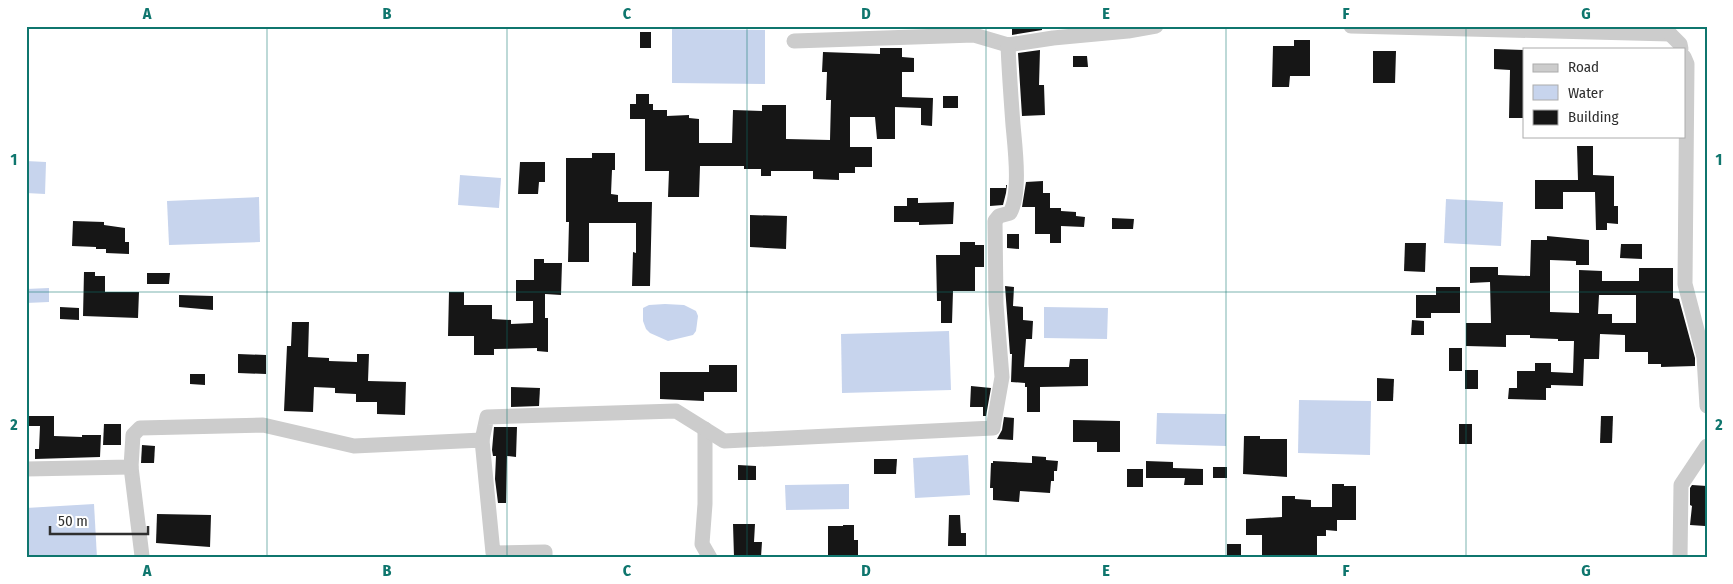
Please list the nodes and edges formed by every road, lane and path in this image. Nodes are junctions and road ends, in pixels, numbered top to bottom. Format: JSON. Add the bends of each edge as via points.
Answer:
{"nodes":[{"id":1,"x":1156,"y":26,"type":"edge"},
{"id":2,"x":1351,"y":26,"type":"edge"},
{"id":3,"x":1666,"y":30,"type":"edge"},
{"id":4,"x":794,"y":41,"type":"dead end"},
{"id":5,"x":1008,"y":44,"type":"junction"},
{"id":6,"x":1681,"y":48,"type":"edge"},
{"id":7,"x":1686,"y":62,"type":"edge"},
{"id":8,"x":1707,"y":406,"type":"edge"},
{"id":9,"x":705,"y":429,"type":"junction"},
{"id":10,"x":482,"y":440,"type":"junction"},
{"id":11,"x":1707,"y":446,"type":"edge"},
{"id":12,"x":131,"y":467,"type":"junction"},
{"id":13,"x":26,"y":470,"type":"edge"},
{"id":14,"x":142,"y":556,"type":"dead end"},
{"id":15,"x":545,"y":558,"type":"edge"},
{"id":16,"x":710,"y":558,"type":"edge"},
{"id":17,"x":1680,"y":558,"type":"edge"}],
"edges":[{"from":1,"to":5,"type":"street","via":[[1128,32]]},
{"from":2,"to":3,"type":"street"},
{"from":3,"to":6,"type":"street"},
{"from":4,"to":5,"type":"street","via":[[974,35]]},
{"from":5,"to":9,"type":"street","via":[[1015,196],[1010,213],[995,220],[996,304],[1002,377],[993,428],[724,441]]},
{"from":7,"to":8,"type":"street","via":[[1685,284],[1704,357]]},
{"from":9,"to":10,"type":"street","via":[[676,411],[486,417]]},
{"from":9,"to":16,"type":"street","via":[[702,544]]},
{"from":10,"to":12,"type":"street","via":[[354,446],[263,425],[140,428],[133,435]]},
{"from":10,"to":15,"type":"street","via":[[493,553],[545,552]]},
{"from":11,"to":17,"type":"street","via":[[1681,485]]},
{"from":12,"to":13,"type":"street"},
{"from":12,"to":14,"type":"street"}]}
